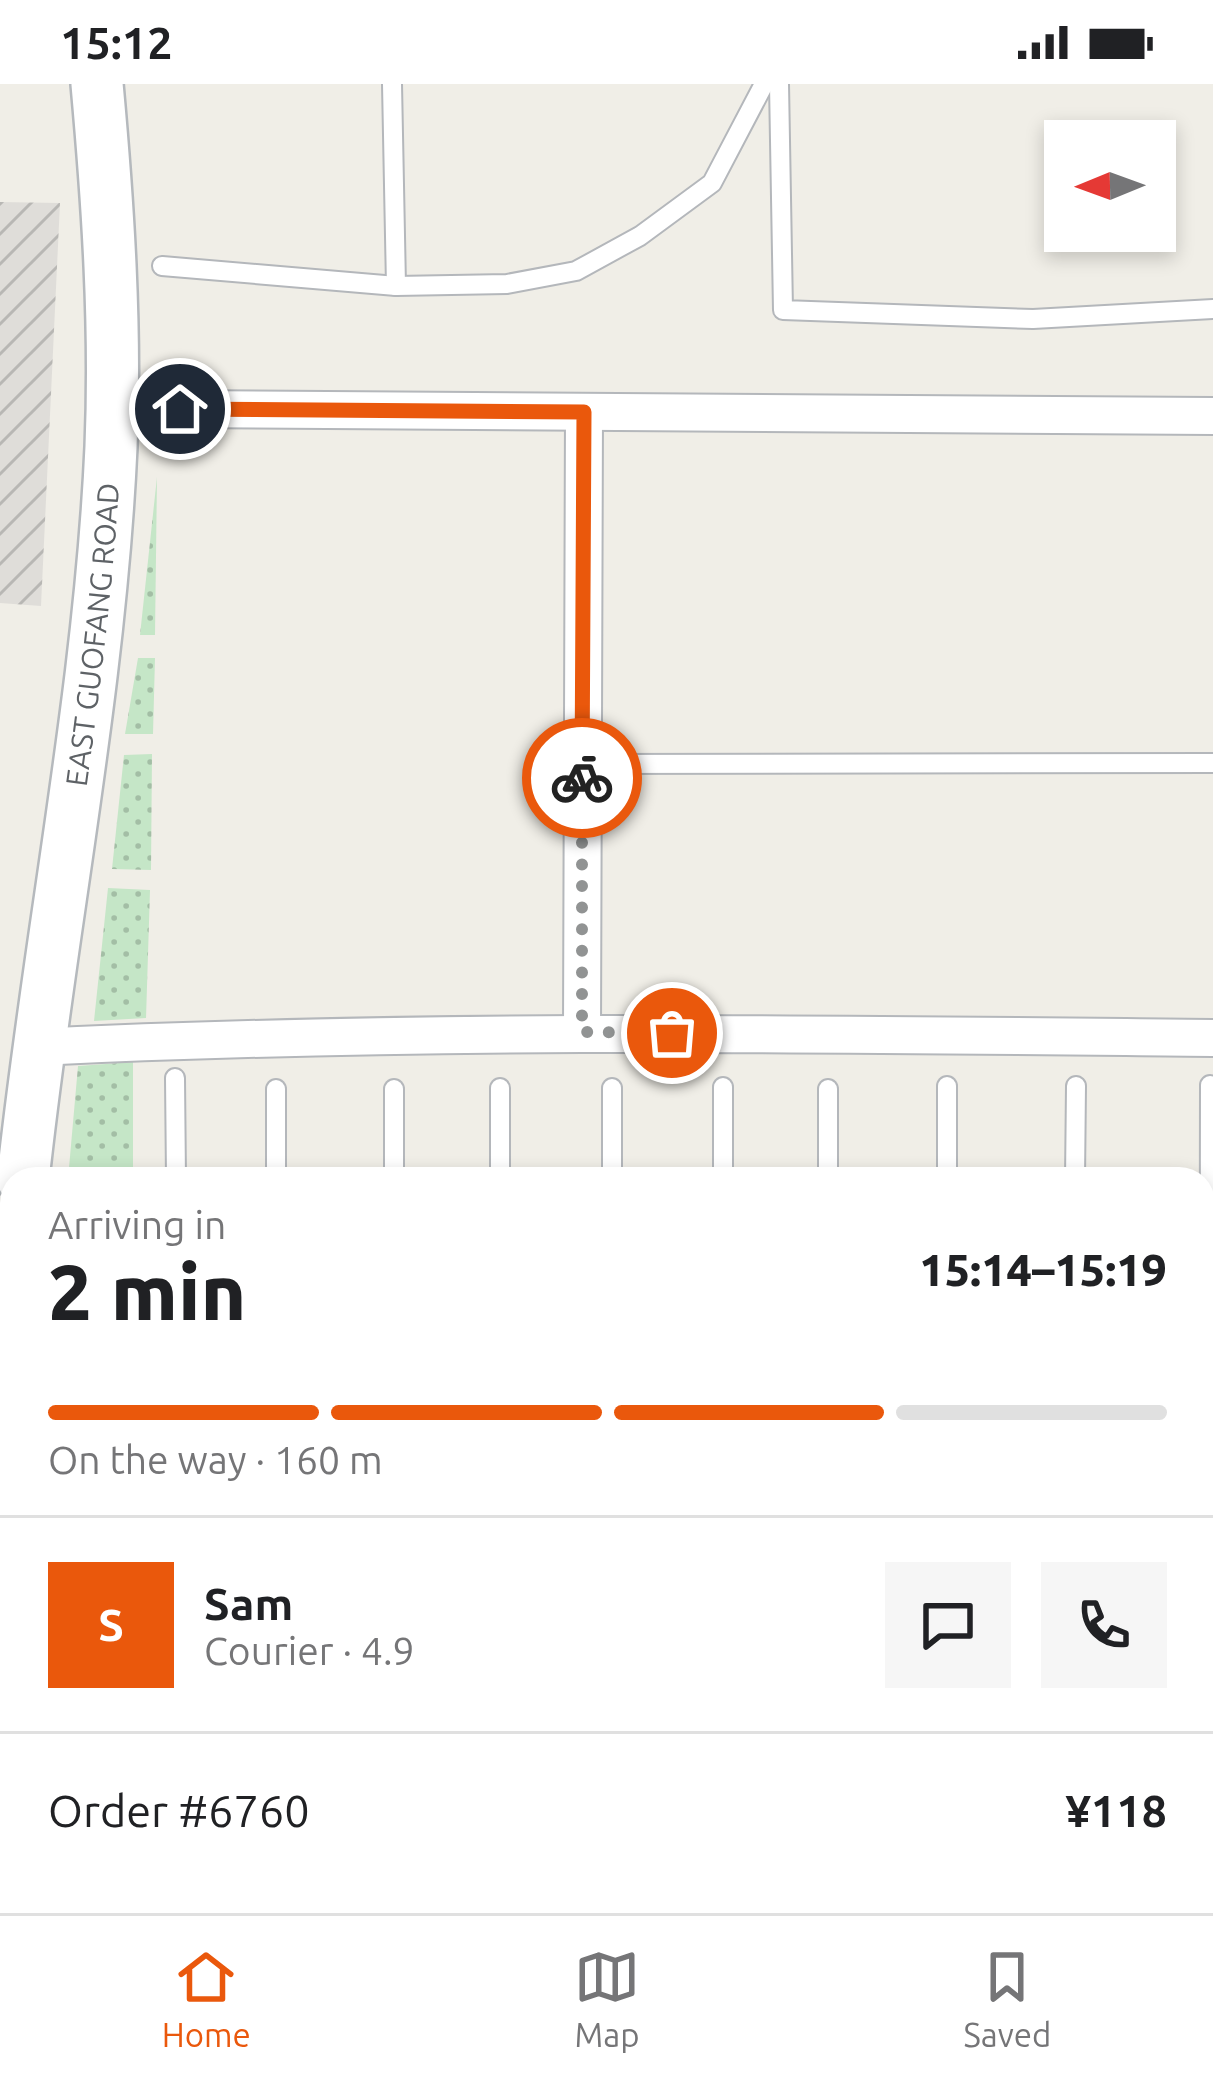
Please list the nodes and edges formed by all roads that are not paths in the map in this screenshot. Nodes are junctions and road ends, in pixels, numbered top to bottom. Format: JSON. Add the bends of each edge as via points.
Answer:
{"nodes":[{"id":1,"x":97,"y":84,"type":"edge"},
{"id":2,"x":392,"y":84,"type":"edge"},
{"id":3,"x":764,"y":84,"type":"edge"},
{"id":4,"x":779,"y":84,"type":"edge"},
{"id":5,"x":162,"y":266,"type":"dead end"},
{"id":6,"x":396,"y":286,"type":"junction"},
{"id":7,"x":1213,"y":309,"type":"edge"},
{"id":8,"x":180,"y":409,"type":"dead end"},
{"id":9,"x":584,"y":412,"type":"junction"},
{"id":10,"x":1213,"y":416,"type":"edge"},
{"id":11,"x":582,"y":764,"type":"junction"},
{"id":12,"x":1213,"y":764,"type":"edge"},
{"id":13,"x":582,"y":1032,"type":"junction"},
{"id":14,"x":1213,"y":1038,"type":"edge"},
{"id":15,"x":37,"y":1047,"type":"junction"},
{"id":16,"x":175,"y":1078,"type":"dead end"},
{"id":17,"x":1210,"y":1085,"type":"dead end"},
{"id":18,"x":947,"y":1086,"type":"dead end"},
{"id":19,"x":1076,"y":1086,"type":"dead end"},
{"id":20,"x":723,"y":1087,"type":"dead end"},
{"id":21,"x":500,"y":1088,"type":"dead end"},
{"id":22,"x":612,"y":1088,"type":"dead end"},
{"id":23,"x":275,"y":1089,"type":"dead end"},
{"id":24,"x":394,"y":1089,"type":"dead end"},
{"id":25,"x":828,"y":1089,"type":"dead end"},
{"id":26,"x":24,"y":1167,"type":"edge"},
{"id":27,"x":176,"y":1167,"type":"edge"},
{"id":28,"x":276,"y":1167,"type":"edge"},
{"id":29,"x":394,"y":1167,"type":"edge"},
{"id":30,"x":500,"y":1167,"type":"edge"},
{"id":31,"x":612,"y":1167,"type":"edge"},
{"id":32,"x":723,"y":1167,"type":"edge"},
{"id":33,"x":828,"y":1167,"type":"edge"},
{"id":34,"x":947,"y":1167,"type":"edge"},
{"id":35,"x":1076,"y":1167,"type":"edge"},
{"id":36,"x":1209,"y":1167,"type":"edge"}],
"edges":[{"from":1,"to":15,"type":"street","name":"EAST GUOFANG ROAD","via":[[111,449],[93,659]]},
{"from":2,"to":6,"type":"lane"},
{"from":3,"to":6,"type":"lane","via":[[712,183],[576,272],[507,284]]},
{"from":4,"to":7,"type":"lane","via":[[783,310],[1033,319]]},
{"from":5,"to":6,"type":"lane"},
{"from":8,"to":9,"type":"street"},
{"from":9,"to":10,"type":"street"},
{"from":9,"to":11,"type":"street"},
{"from":11,"to":12,"type":"lane"},
{"from":11,"to":13,"type":"street"},
{"from":13,"to":14,"type":"street"},
{"from":13,"to":15,"type":"street"},
{"from":15,"to":26,"type":"street","name":"EAST GUOFANG ROAD"},
{"from":16,"to":27,"type":"lane"},
{"from":17,"to":36,"type":"lane"},
{"from":18,"to":34,"type":"lane"},
{"from":19,"to":35,"type":"lane"},
{"from":20,"to":32,"type":"lane"},
{"from":21,"to":30,"type":"lane"},
{"from":22,"to":31,"type":"lane"},
{"from":23,"to":28,"type":"lane"},
{"from":24,"to":29,"type":"lane"},
{"from":25,"to":33,"type":"lane"}]}
